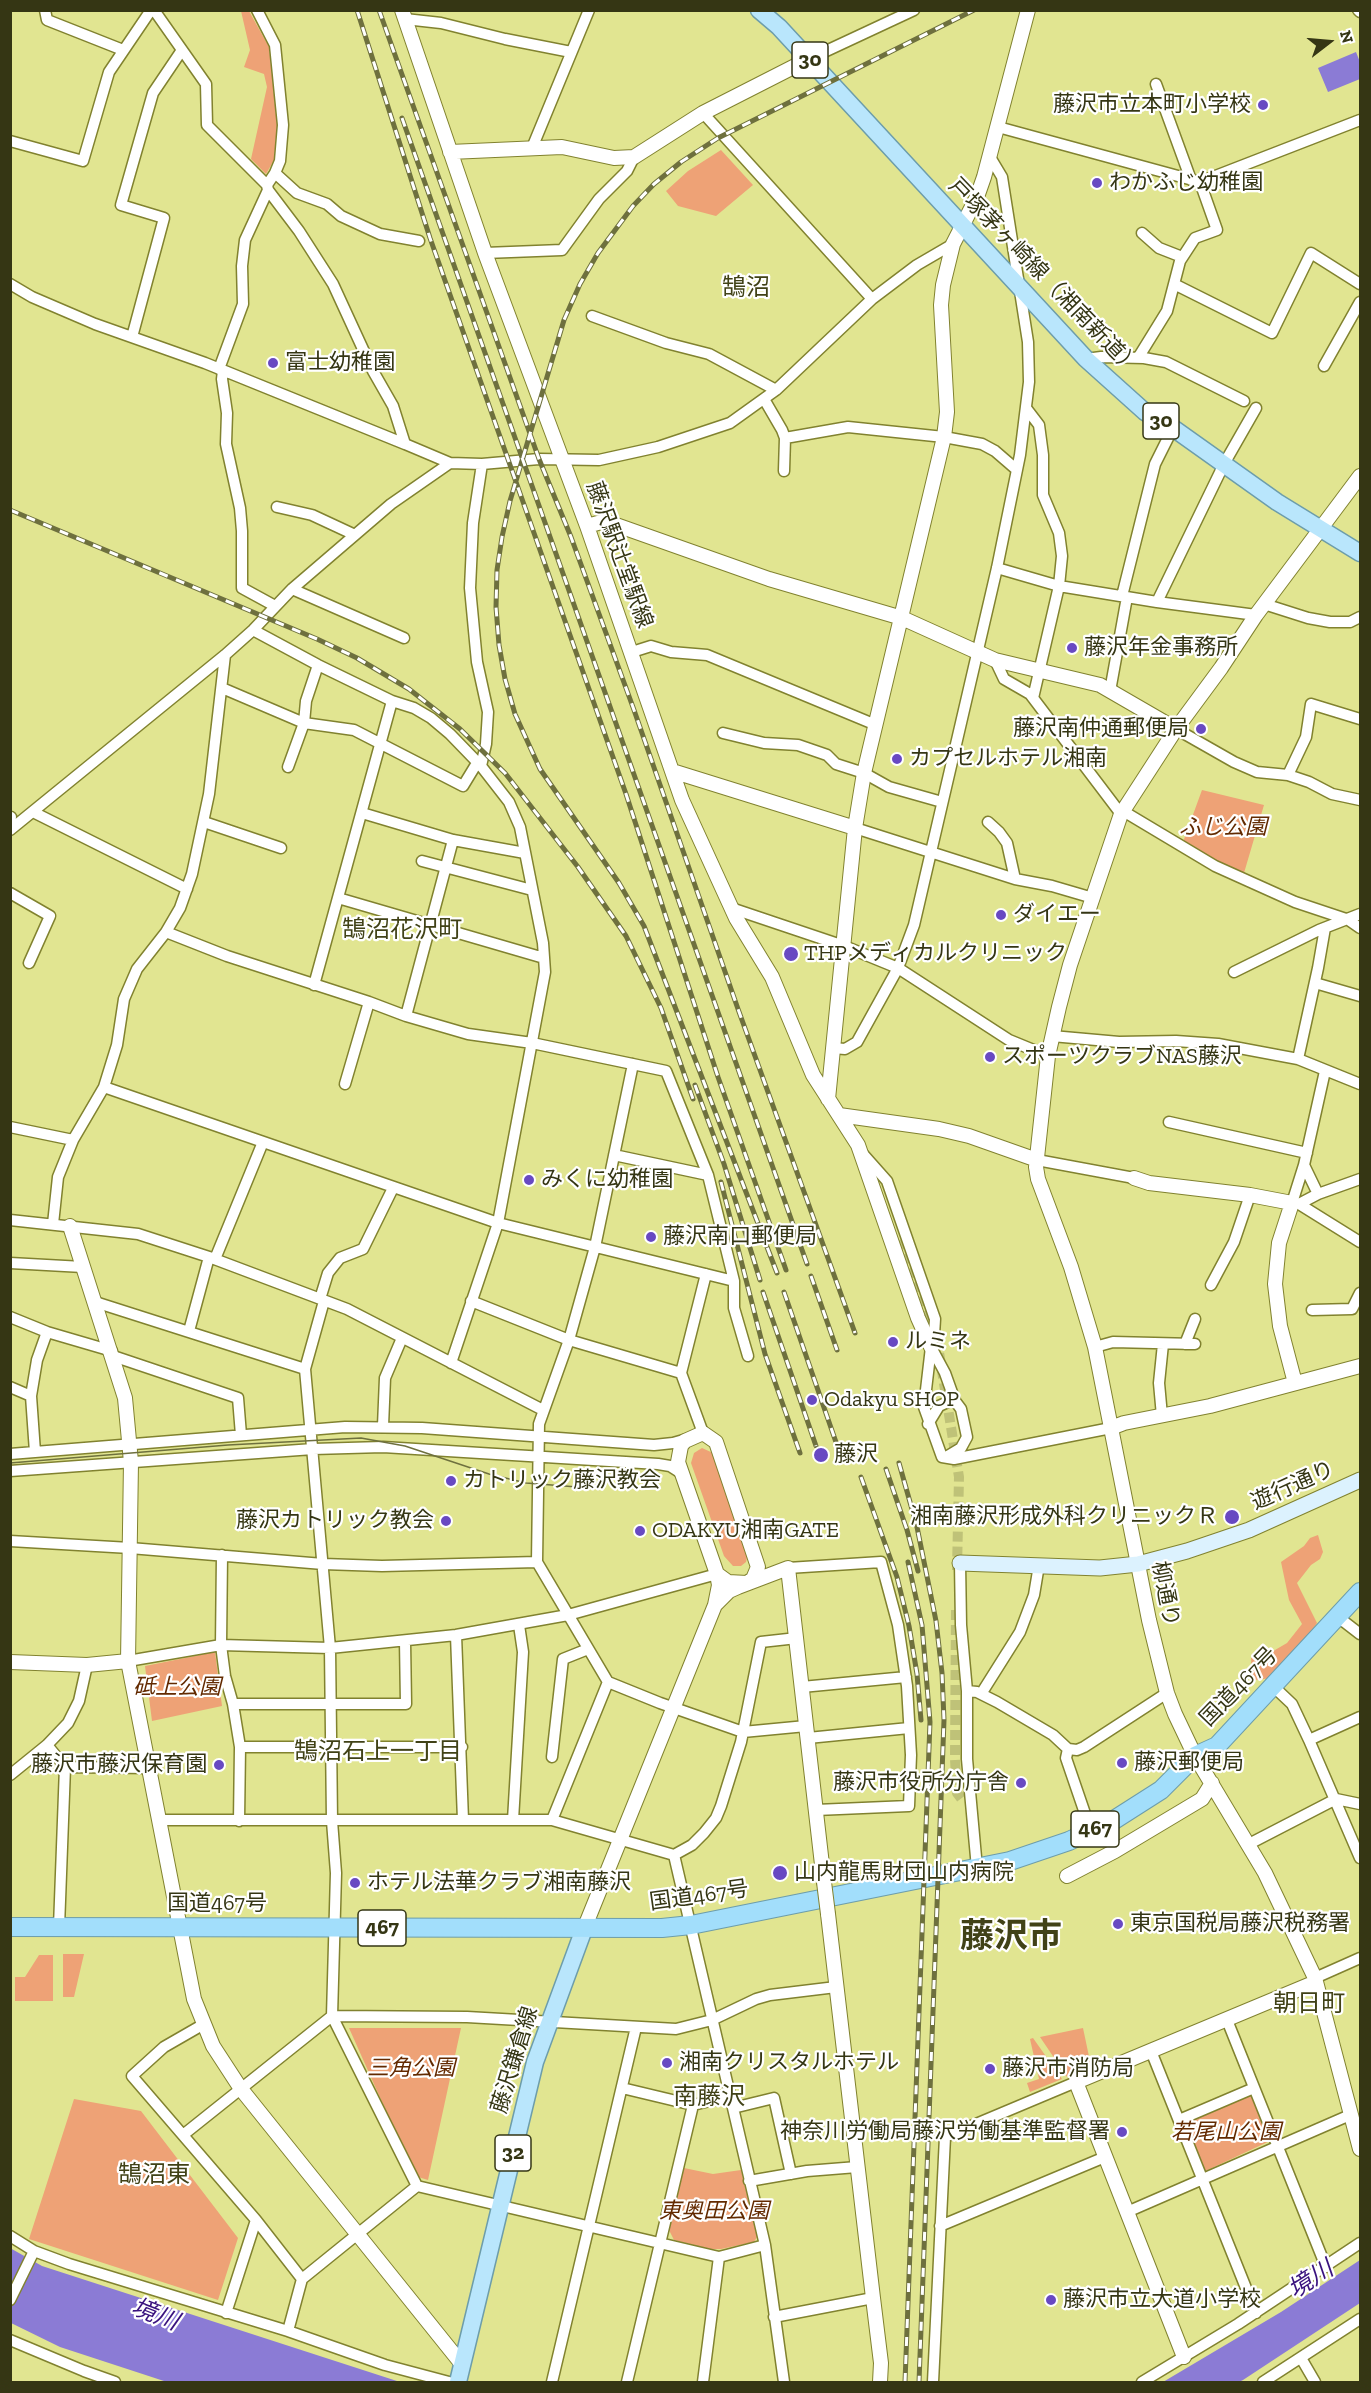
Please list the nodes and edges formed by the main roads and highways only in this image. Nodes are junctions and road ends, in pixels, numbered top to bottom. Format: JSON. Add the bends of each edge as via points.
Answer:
{"nodes":[{"id":1,"x":759,"y":10,"type":"edge"},
{"id":2,"x":1360,"y":553,"type":"edge"},
{"id":3,"x":1360,"y":1480,"type":"edge"},
{"id":4,"x":960,"y":1563,"type":"road end"},
{"id":5,"x":1360,"y":1592,"type":"edge"},
{"id":6,"x":10,"y":1927,"type":"edge"},
{"id":7,"x":584,"y":1929,"type":"junction"},
{"id":8,"x":458,"y":2382,"type":"edge"}],
"edges":[{"from":1,"to":2,"type":"main road","name":"戸塚茅ヶ崎線（湘南新道）","number":"30","via":[[1086,359],[1145,412]]},
{"from":3,"to":4,"type":"main road","name":"遊行通り","via":[[1249,1530],[1138,1564],[1100,1568]]},
{"from":5,"to":7,"type":"highway","name":"国道467号","number":"467","via":[[1217,1746],[1196,1755],[1161,1790],[1091,1831],[1028,1856],[977,1868],[691,1925]]},
{"from":6,"to":7,"type":"highway","name":"国道467号","number":"467"},
{"from":7,"to":8,"type":"main road","name":"藤沢鎌倉線","number":"32","via":[[535,2062]]}]}
